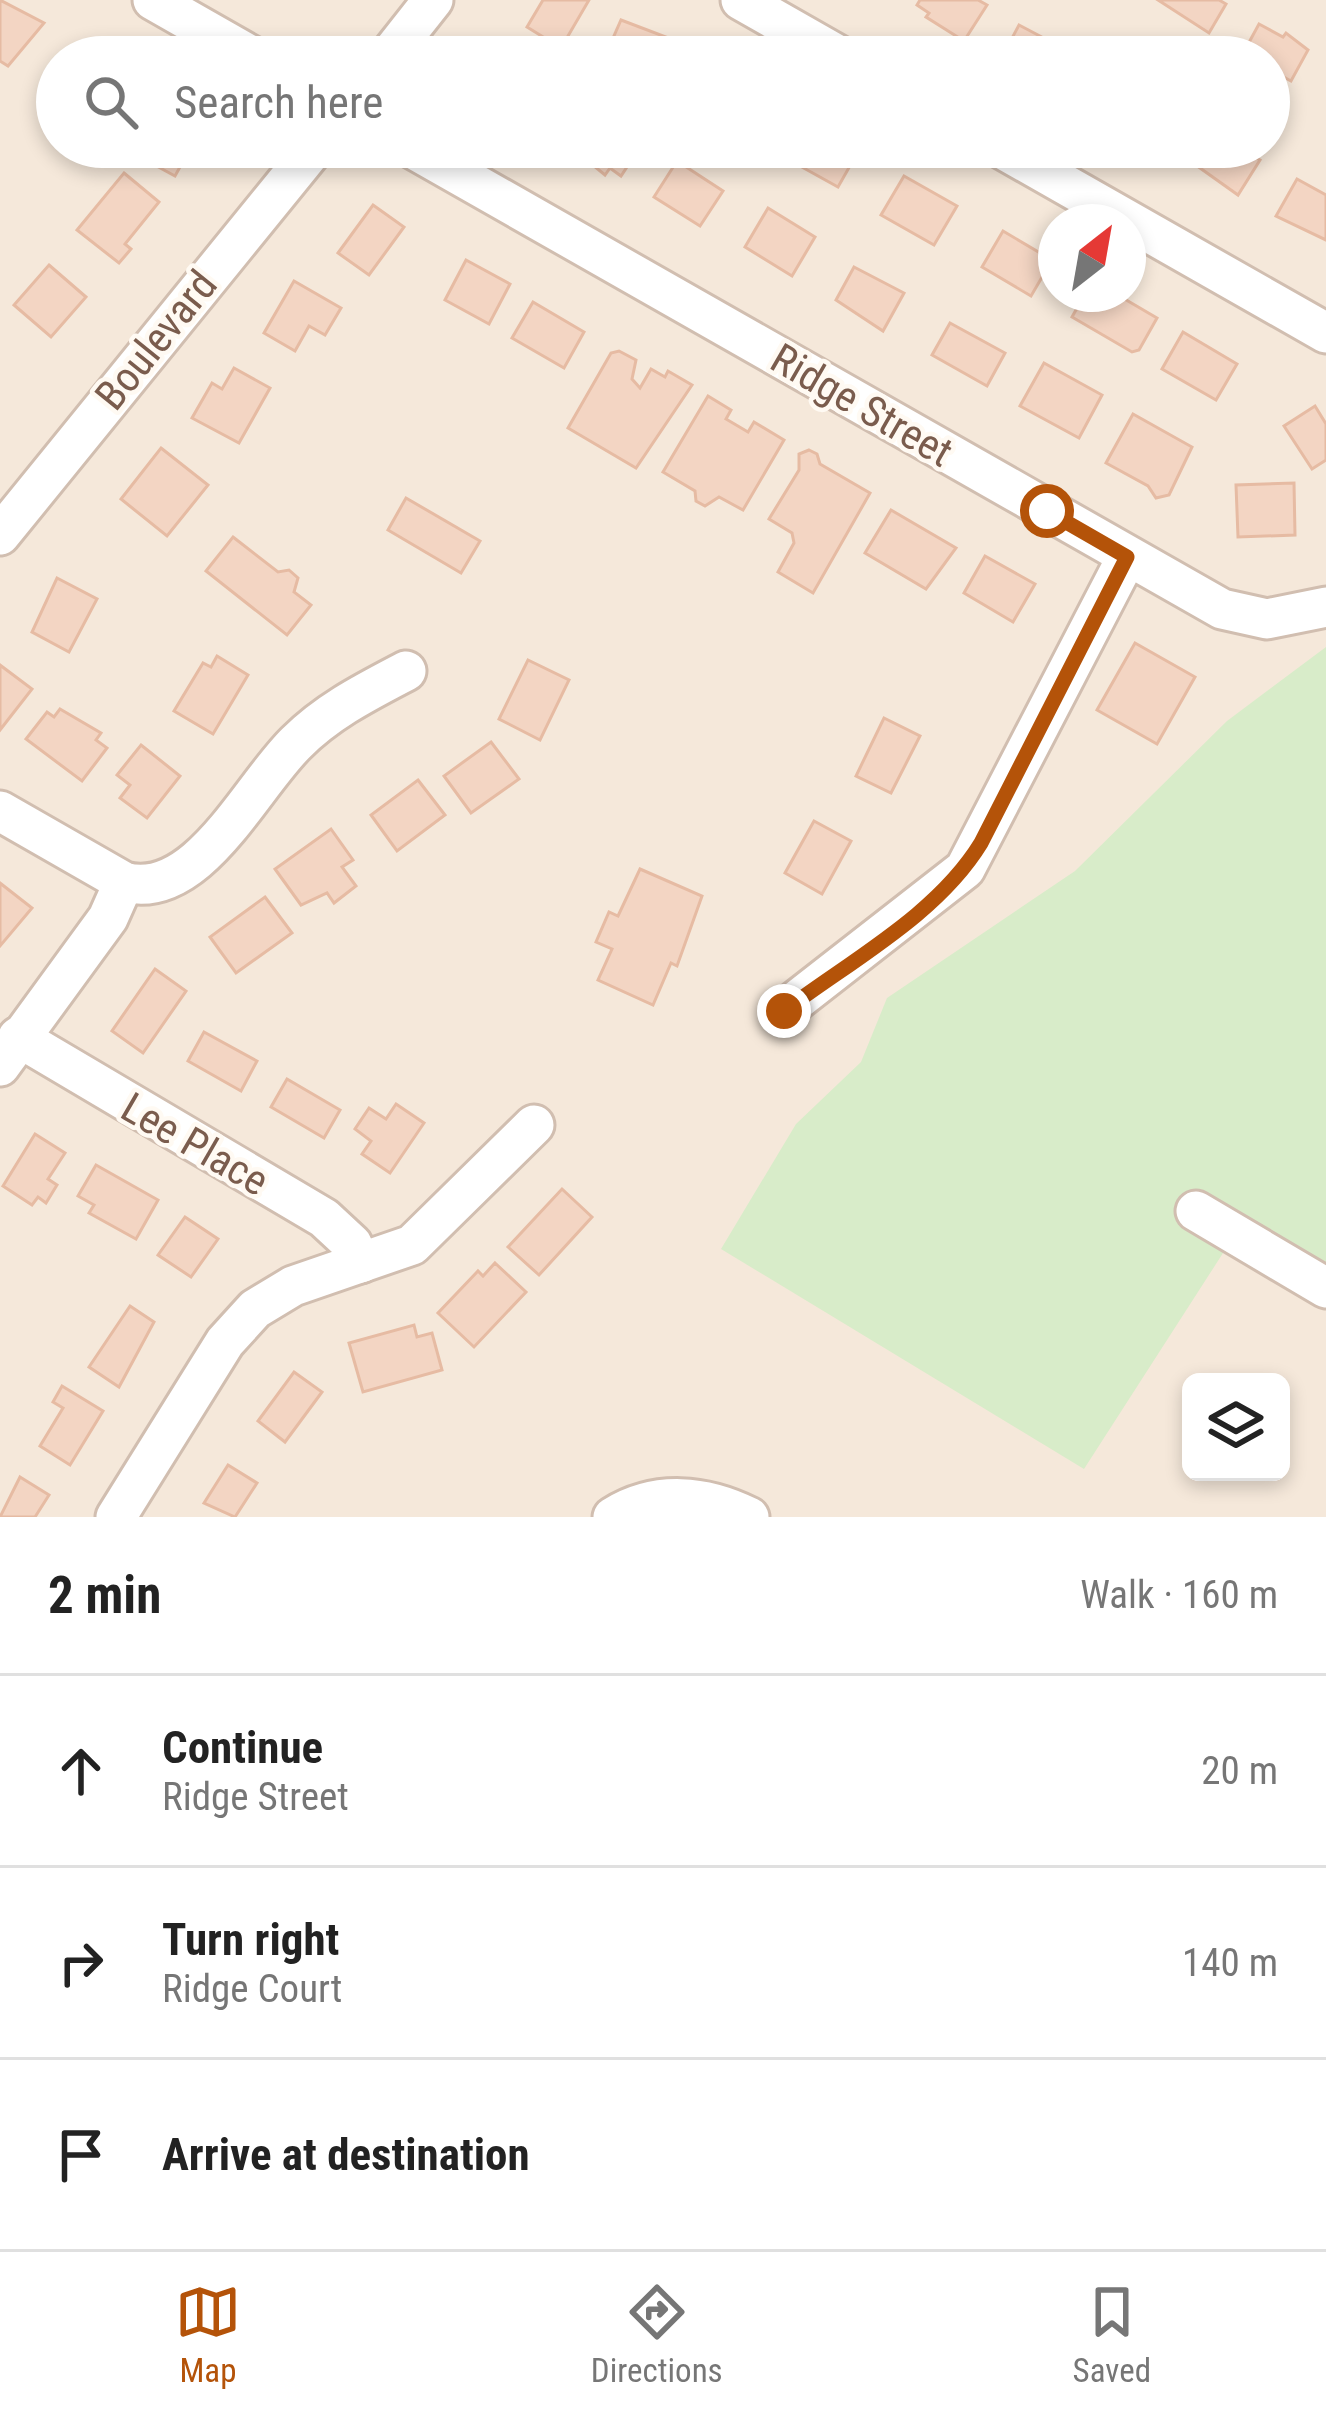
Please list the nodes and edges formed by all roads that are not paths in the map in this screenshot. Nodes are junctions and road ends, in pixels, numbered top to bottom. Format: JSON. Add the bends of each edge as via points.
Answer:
{"nodes":[{"id":1,"x":153,"y":0,"type":"edge"},
{"id":2,"x":433,"y":0,"type":"edge"},
{"id":3,"x":741,"y":0,"type":"edge"},
{"id":4,"x":216,"y":36,"type":"edge"},
{"id":5,"x":405,"y":36,"type":"edge"},
{"id":6,"x":804,"y":36,"type":"edge"},
{"id":7,"x":298,"y":168,"type":"edge"},
{"id":8,"x":447,"y":168,"type":"edge"},
{"id":9,"x":1036,"y":168,"type":"edge"},
{"id":10,"x":1326,"y":333,"type":"edge"},
{"id":11,"x":0,"y":535,"type":"edge"},
{"id":12,"x":1127,"y":557,"type":"junction"},
{"id":13,"x":1326,"y":607,"type":"edge"},
{"id":14,"x":406,"y":671,"type":"dead end"},
{"id":15,"x":0,"y":812,"type":"edge"},
{"id":16,"x":124,"y":882,"type":"junction"},
{"id":17,"x":784,"y":1011,"type":"dead end"},
{"id":18,"x":9,"y":1052,"type":"edge"},
{"id":19,"x":534,"y":1125,"type":"dead end"},
{"id":20,"x":1196,"y":1211,"type":"dead end"},
{"id":21,"x":361,"y":1263,"type":"junction"},
{"id":22,"x":1326,"y":1288,"type":"edge"},
{"id":23,"x":116,"y":1517,"type":"edge"},
{"id":24,"x":614,"y":1517,"type":"edge"},
{"id":25,"x":748,"y":1517,"type":"edge"}],
"edges":[{"from":1,"to":4,"type":"street"},
{"from":2,"to":5,"type":"street"},
{"from":3,"to":6,"type":"street"},
{"from":7,"to":11,"type":"street","name":"Boulevard"},
{"from":8,"to":12,"type":"street","name":"Ridge Street"},
{"from":9,"to":10,"type":"street"},
{"from":12,"to":13,"type":"street","name":"Ridge Street","via":[[1222,609],[1268,619]]},
{"from":12,"to":17,"type":"street","via":[[965,869]]},
{"from":14,"to":16,"type":"street","via":[[322,718],[188,871],[147,888]]},
{"from":15,"to":16,"type":"street"},
{"from":16,"to":18,"type":"street","via":[[108,918]]},
{"from":18,"to":21,"type":"street","name":"Lee Place","via":[[53,1063],[324,1218]]},
{"from":19,"to":21,"type":"street","via":[[412,1245]]},
{"from":20,"to":22,"type":"street"},
{"from":21,"to":23,"type":"street","via":[[255,1309],[225,1342]]},
{"from":24,"to":25,"type":"street","via":[[661,1499],[718,1503]]}]}
